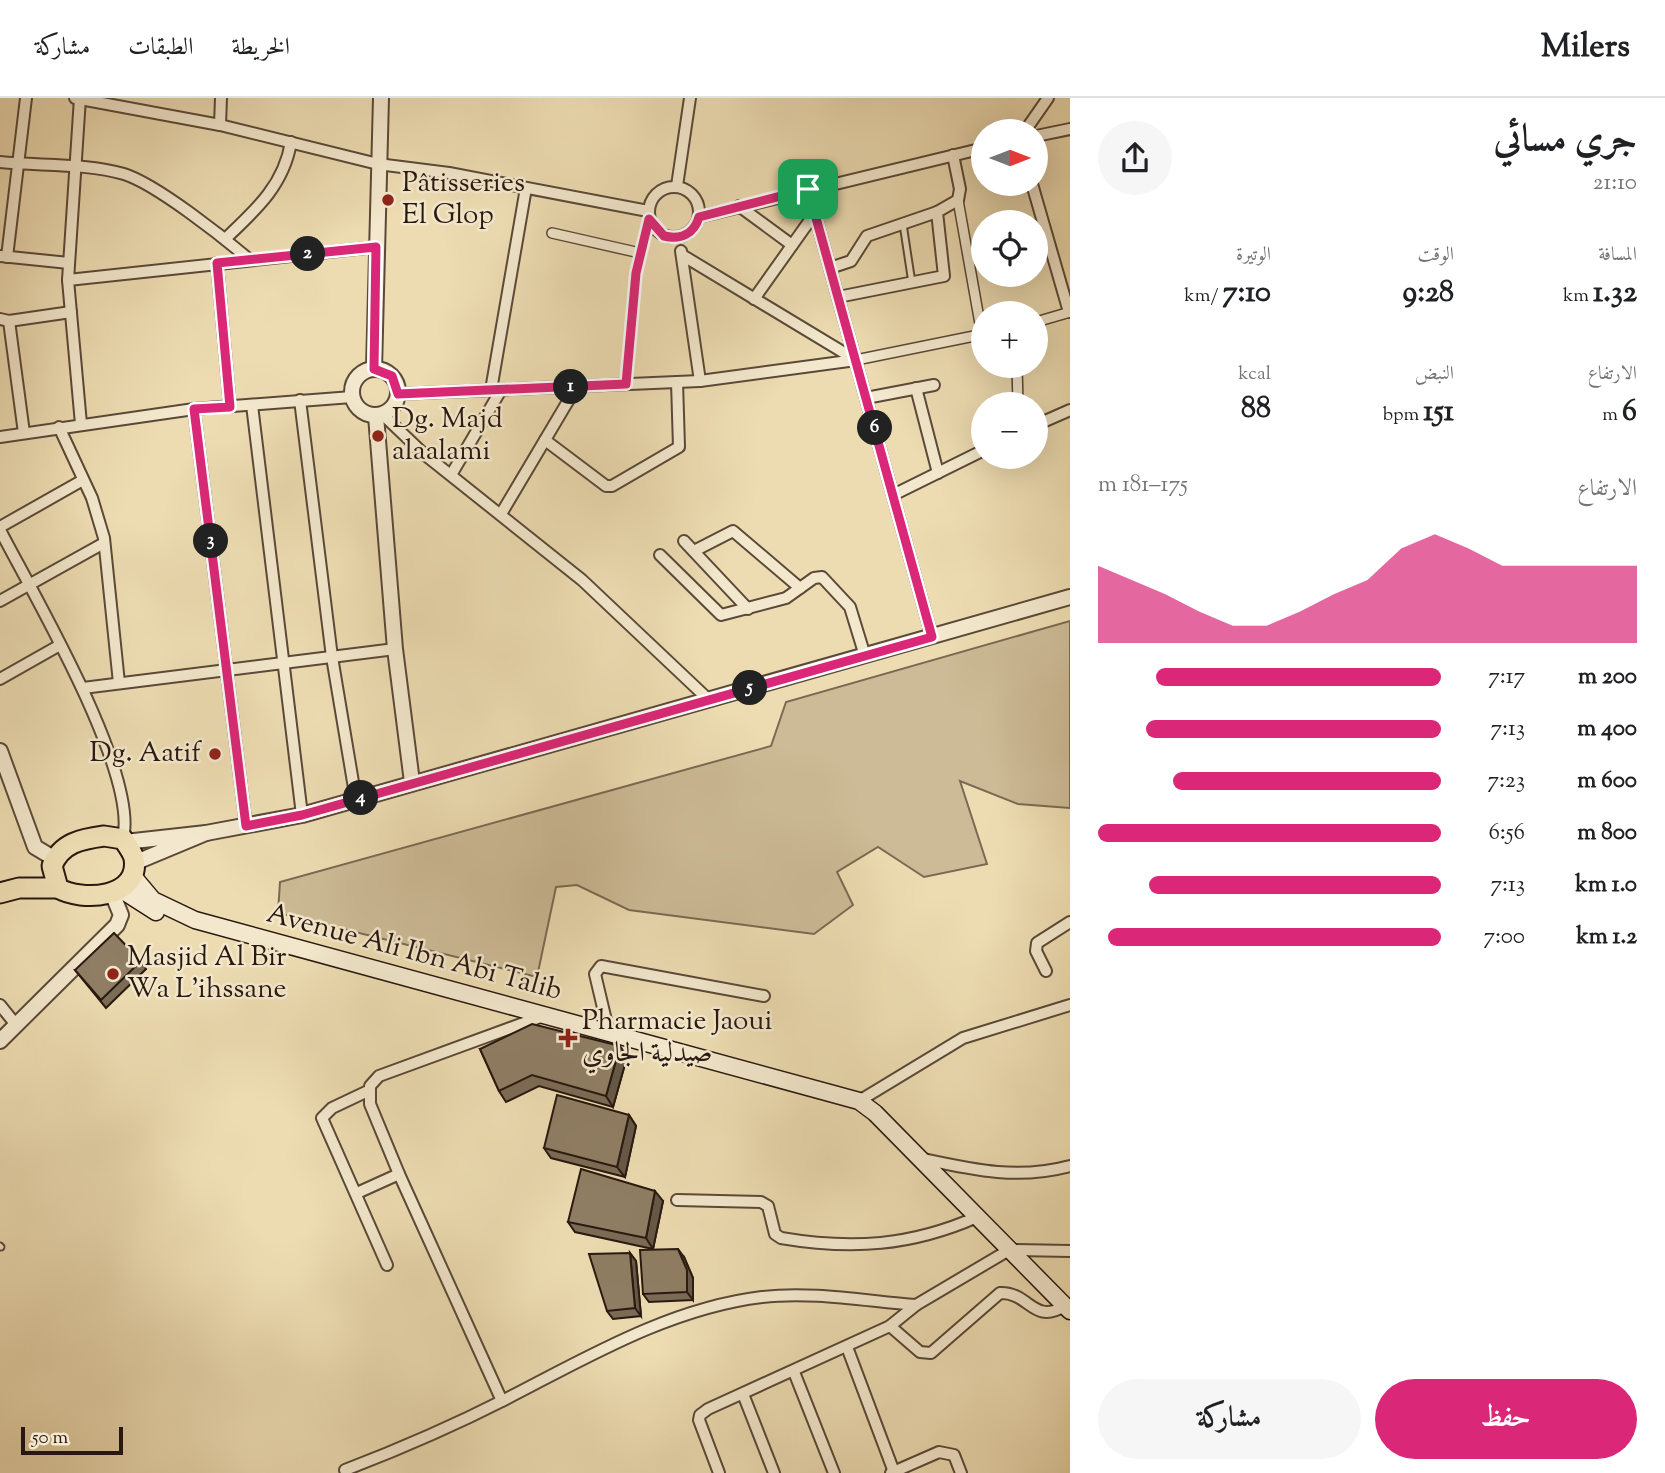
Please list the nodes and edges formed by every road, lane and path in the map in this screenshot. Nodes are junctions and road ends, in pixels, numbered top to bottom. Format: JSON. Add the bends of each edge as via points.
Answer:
{"nodes":[{"id":1,"x":26,"y":98,"type":"edge"},
{"id":2,"x":78,"y":98,"type":"edge"},
{"id":3,"x":221,"y":98,"type":"edge"},
{"id":4,"x":381,"y":98,"type":"edge"},
{"id":5,"x":690,"y":98,"type":"edge"},
{"id":6,"x":1048,"y":98,"type":"edge"},
{"id":7,"x":1034,"y":119,"type":"edge"},
{"id":8,"x":220,"y":125,"type":"junction"},
{"id":9,"x":1070,"y":129,"type":"edge"},
{"id":10,"x":1048,"y":134,"type":"edge"},
{"id":11,"x":291,"y":142,"type":"junction"},
{"id":12,"x":971,"y":151,"type":"edge"},
{"id":13,"x":953,"y":155,"type":"junction"},
{"id":14,"x":0,"y":162,"type":"edge"},
{"id":15,"x":18,"y":164,"type":"junction"},
{"id":16,"x":378,"y":164,"type":"junction"},
{"id":17,"x":74,"y":169,"type":"junction"},
{"id":18,"x":677,"y":186,"type":"junction"},
{"id":19,"x":526,"y":188,"type":"junction"},
{"id":20,"x":808,"y":189,"type":"junction"},
{"id":21,"x":1035,"y":196,"type":"edge"},
{"id":22,"x":958,"y":200,"type":"junction"},
{"id":23,"x":739,"y":206,"type":"junction"},
{"id":24,"x":937,"y":212,"type":"junction"},
{"id":25,"x":815,"y":213,"type":"junction"},
{"id":26,"x":649,"y":215,"type":"junction"},
{"id":27,"x":699,"y":217,"type":"junction"},
{"id":28,"x":903,"y":224,"type":"junction"},
{"id":29,"x":552,"y":233,"type":"dead end"},
{"id":30,"x":679,"y":237,"type":"junction"},
{"id":31,"x":225,"y":239,"type":"junction"},
{"id":32,"x":792,"y":245,"type":"junction"},
{"id":33,"x":376,"y":247,"type":"junction"},
{"id":34,"x":1048,"y":250,"type":"edge"},
{"id":35,"x":1051,"y":250,"type":"junction"},
{"id":36,"x":640,"y":253,"type":"junction"},
{"id":37,"x":682,"y":255,"type":"junction"},
{"id":38,"x":4,"y":257,"type":"edge"},
{"id":39,"x":250,"y":260,"type":"junction"},
{"id":40,"x":69,"y":263,"type":"junction"},
{"id":41,"x":217,"y":263,"type":"junction"},
{"id":42,"x":830,"y":268,"type":"junction"},
{"id":43,"x":68,"y":280,"type":"junction"},
{"id":44,"x":912,"y":283,"type":"junction"},
{"id":45,"x":838,"y":297,"type":"junction"},
{"id":46,"x":754,"y":299,"type":"junction"},
{"id":47,"x":977,"y":301,"type":"edge"},
{"id":48,"x":71,"y":312,"type":"junction"},
{"id":49,"x":1070,"y":312,"type":"edge"},
{"id":50,"x":1048,"y":318,"type":"edge"},
{"id":51,"x":5,"y":320,"type":"edge"},
{"id":52,"x":971,"y":337,"type":"edge"},
{"id":53,"x":856,"y":360,"type":"junction"},
{"id":54,"x":374,"y":369,"type":"junction"},
{"id":55,"x":700,"y":381,"type":"junction"},
{"id":56,"x":677,"y":382,"type":"junction"},
{"id":57,"x":626,"y":384,"type":"junction"},
{"id":58,"x":934,"y":385,"type":"dead end"},
{"id":59,"x":577,"y":386,"type":"junction"},
{"id":60,"x":916,"y":388,"type":"junction"},
{"id":61,"x":496,"y":390,"type":"junction"},
{"id":62,"x":398,"y":394,"type":"junction"},
{"id":63,"x":352,"y":397,"type":"junction"},
{"id":64,"x":866,"y":398,"type":"junction"},
{"id":65,"x":300,"y":400,"type":"junction"},
{"id":66,"x":252,"y":405,"type":"junction"},
{"id":67,"x":230,"y":407,"type":"junction"},
{"id":68,"x":194,"y":409,"type":"junction"},
{"id":69,"x":1070,"y":410,"type":"edge"},
{"id":70,"x":379,"y":415,"type":"junction"},
{"id":71,"x":1048,"y":420,"type":"edge"},
{"id":72,"x":82,"y":424,"type":"junction"},
{"id":73,"x":59,"y":427,"type":"junction"},
{"id":74,"x":24,"y":433,"type":"junction"},
{"id":75,"x":0,"y":437,"type":"edge"},
{"id":76,"x":545,"y":440,"type":"junction"},
{"id":77,"x":971,"y":456,"type":"edge"},
{"id":78,"x":938,"y":473,"type":"junction"},
{"id":79,"x":451,"y":475,"type":"junction"},
{"id":80,"x":83,"y":480,"type":"junction"},
{"id":81,"x":893,"y":495,"type":"junction"},
{"id":82,"x":501,"y":514,"type":"junction"},
{"id":83,"x":0,"y":528,"type":"edge"},
{"id":84,"x":684,"y":541,"type":"dead end"},
{"id":85,"x":104,"y":543,"type":"junction"},
{"id":86,"x":694,"y":551,"type":"junction"},
{"id":87,"x":660,"y":555,"type":"dead end"},
{"id":88,"x":29,"y":587,"type":"junction"},
{"id":89,"x":800,"y":588,"type":"junction"},
{"id":90,"x":1070,"y":597,"type":"edge"},
{"id":91,"x":0,"y":601,"type":"edge"},
{"id":92,"x":748,"y":609,"type":"junction"},
{"id":93,"x":932,"y":637,"type":"junction"},
{"id":94,"x":60,"y":645,"type":"junction"},
{"id":95,"x":395,"y":649,"type":"junction"},
{"id":96,"x":865,"y":656,"type":"junction"},
{"id":97,"x":332,"y":657,"type":"junction"},
{"id":98,"x":286,"y":663,"type":"junction"},
{"id":99,"x":226,"y":669,"type":"junction"},
{"id":100,"x":0,"y":679,"type":"edge"},
{"id":101,"x":119,"y":683,"type":"junction"},
{"id":102,"x":83,"y":688,"type":"junction"},
{"id":103,"x":709,"y":699,"type":"junction"},
{"id":104,"x":0,"y":751,"type":"edge"},
{"id":105,"x":412,"y":782,"type":"junction"},
{"id":106,"x":356,"y":800,"type":"junction"},
{"id":107,"x":302,"y":815,"type":"junction"},
{"id":108,"x":246,"y":826,"type":"junction"},
{"id":109,"x":206,"y":833,"type":"junction"},
{"id":110,"x":124,"y":841,"type":"junction"},
{"id":111,"x":55,"y":859,"type":"junction"},
{"id":112,"x":124,"y":880,"type":"junction"},
{"id":113,"x":58,"y":888,"type":"junction"},
{"id":114,"x":6,"y":890,"type":"edge"},
{"id":115,"x":1070,"y":922,"type":"edge"},
{"id":116,"x":1045,"y":971,"type":"dead end"},
{"id":117,"x":764,"y":996,"type":"dead end"},
{"id":118,"x":0,"y":1005,"type":"edge"},
{"id":119,"x":1070,"y":1005,"type":"edge"},
{"id":120,"x":543,"y":1016,"type":"junction"},
{"id":121,"x":17,"y":1026,"type":"junction"},
{"id":122,"x":609,"y":1034,"type":"junction"},
{"id":123,"x":0,"y":1041,"type":"edge"},
{"id":124,"x":370,"y":1090,"type":"junction"},
{"id":125,"x":859,"y":1101,"type":"junction"},
{"id":126,"x":920,"y":1159,"type":"junction"},
{"id":127,"x":1070,"y":1166,"type":"edge"},
{"id":128,"x":399,"y":1174,"type":"junction"},
{"id":129,"x":357,"y":1194,"type":"junction"},
{"id":130,"x":677,"y":1200,"type":"dead end"},
{"id":131,"x":978,"y":1217,"type":"junction"},
{"id":132,"x":1009,"y":1250,"type":"junction"},
{"id":133,"x":1070,"y":1251,"type":"edge"},
{"id":134,"x":387,"y":1265,"type":"dead end"},
{"id":135,"x":916,"y":1305,"type":"junction"},
{"id":136,"x":1068,"y":1308,"type":"edge"},
{"id":137,"x":890,"y":1326,"type":"junction"},
{"id":138,"x":847,"y":1347,"type":"junction"},
{"id":139,"x":794,"y":1372,"type":"junction"},
{"id":140,"x":743,"y":1394,"type":"junction"},
{"id":141,"x":502,"y":1401,"type":"junction"},
{"id":142,"x":345,"y":1470,"type":"dead end"},
{"id":143,"x":892,"y":1472,"type":"edge"},
{"id":144,"x":719,"y":1473,"type":"edge"},
{"id":145,"x":774,"y":1473,"type":"edge"},
{"id":146,"x":834,"y":1473,"type":"edge"},
{"id":147,"x":961,"y":1473,"type":"edge"}],
"edges":[{"from":1,"to":15,"type":"street"},
{"from":2,"to":8,"type":"street"},
{"from":2,"to":17,"type":"street"},
{"from":3,"to":8,"type":"street"},
{"from":4,"to":16,"type":"street"},
{"from":5,"to":18,"type":"street"},
{"from":6,"to":7,"type":"street"},
{"from":8,"to":11,"type":"street"},
{"from":9,"to":10,"type":"street"},
{"from":11,"to":16,"type":"street"},
{"from":11,"to":31,"type":"street","via":[[277,185]]},
{"from":12,"to":13,"type":"street"},
{"from":13,"to":20,"type":"street"},
{"from":13,"to":22,"type":"street"},
{"from":14,"to":15,"type":"street"},
{"from":15,"to":17,"type":"street"},
{"from":15,"to":38,"type":"street"},
{"from":16,"to":19,"type":"street"},
{"from":16,"to":33,"type":"street"},
{"from":17,"to":31,"type":"street","via":[[135,178]]},
{"from":17,"to":40,"type":"street"},
{"from":18,"to":26,"type":"street","via":[[660,191]]},
{"from":18,"to":27,"type":"street","via":[[694,196]]},
{"from":19,"to":26,"type":"street"},
{"from":19,"to":61,"type":"street"},
{"from":20,"to":23,"type":"street"},
{"from":20,"to":25,"type":"street"},
{"from":21,"to":35,"type":"street"},
{"from":22,"to":24,"type":"street"},
{"from":22,"to":47,"type":"street"},
{"from":23,"to":27,"type":"street"},
{"from":23,"to":32,"type":"street"},
{"from":24,"to":28,"type":"street"},
{"from":24,"to":44,"type":"street","via":[[946,274]]},
{"from":25,"to":32,"type":"street"},
{"from":25,"to":42,"type":"street"},
{"from":26,"to":30,"type":"street","via":[[664,236]]},
{"from":26,"to":36,"type":"street"},
{"from":27,"to":30,"type":"street","via":[[692,230]]},
{"from":28,"to":42,"type":"street","via":[[867,236],[851,261]]},
{"from":28,"to":44,"type":"lane"},
{"from":29,"to":36,"type":"street"},
{"from":30,"to":37,"type":"street"},
{"from":31,"to":39,"type":"street"},
{"from":32,"to":46,"type":"street"},
{"from":33,"to":39,"type":"street"},
{"from":33,"to":54,"type":"street"},
{"from":34,"to":35,"type":"lane"},
{"from":35,"to":49,"type":"street"},
{"from":36,"to":57,"type":"street"},
{"from":37,"to":46,"type":"street"},
{"from":37,"to":55,"type":"street"},
{"from":38,"to":40,"type":"street"},
{"from":39,"to":41,"type":"street"},
{"from":40,"to":43,"type":"street"},
{"from":41,"to":43,"type":"street"},
{"from":41,"to":67,"type":"street"},
{"from":42,"to":45,"type":"street"},
{"from":43,"to":48,"type":"street"},
{"from":44,"to":45,"type":"street"},
{"from":45,"to":53,"type":"street"},
{"from":46,"to":53,"type":"street"},
{"from":48,"to":51,"type":"street"},
{"from":48,"to":72,"type":"street"},
{"from":49,"to":50,"type":"street"},
{"from":51,"to":74,"type":"street"},
{"from":52,"to":53,"type":"street"},
{"from":53,"to":55,"type":"street"},
{"from":53,"to":64,"type":"street"},
{"from":54,"to":62,"type":"street","via":[[392,376]]},
{"from":54,"to":63,"type":"street","via":[[356,378]]},
{"from":55,"to":56,"type":"street"},
{"from":56,"to":57,"type":"street"},
{"from":56,"to":76,"type":"street","via":[[679,447],[612,486]]},
{"from":57,"to":59,"type":"street"},
{"from":58,"to":60,"type":"street"},
{"from":59,"to":61,"type":"street"},
{"from":59,"to":76,"type":"street"},
{"from":60,"to":64,"type":"street"},
{"from":60,"to":78,"type":"street"},
{"from":61,"to":62,"type":"street"},
{"from":61,"to":79,"type":"street"},
{"from":62,"to":70,"type":"street","via":[[393,407]]},
{"from":63,"to":65,"type":"street"},
{"from":63,"to":70,"type":"street","via":[[363,412]]},
{"from":64,"to":81,"type":"street"},
{"from":65,"to":66,"type":"street"},
{"from":65,"to":97,"type":"street"},
{"from":66,"to":67,"type":"street"},
{"from":66,"to":98,"type":"street"},
{"from":67,"to":68,"type":"street"},
{"from":68,"to":72,"type":"street"},
{"from":68,"to":99,"type":"street"},
{"from":69,"to":71,"type":"street"},
{"from":70,"to":79,"type":"street"},
{"from":70,"to":95,"type":"street"},
{"from":72,"to":73,"type":"street"},
{"from":73,"to":74,"type":"street"},
{"from":73,"to":80,"type":"street"},
{"from":74,"to":75,"type":"street"},
{"from":76,"to":82,"type":"street"},
{"from":77,"to":78,"type":"street"},
{"from":78,"to":81,"type":"street"},
{"from":79,"to":82,"type":"street"},
{"from":80,"to":83,"type":"street"},
{"from":80,"to":85,"type":"street"},
{"from":81,"to":93,"type":"street"},
{"from":82,"to":103,"type":"street","via":[[589,586]]},
{"from":83,"to":88,"type":"street"},
{"from":84,"to":86,"type":"street"},
{"from":85,"to":88,"type":"street"},
{"from":85,"to":101,"type":"street"},
{"from":86,"to":89,"type":"street","via":[[733,531]]},
{"from":86,"to":92,"type":"street"},
{"from":87,"to":92,"type":"street","via":[[717,613]]},
{"from":88,"to":91,"type":"street"},
{"from":88,"to":94,"type":"street"},
{"from":89,"to":92,"type":"street","via":[[786,598]]},
{"from":89,"to":96,"type":"street","via":[[822,577],[850,607]]},
{"from":90,"to":93,"type":"street"},
{"from":93,"to":96,"type":"street"},
{"from":94,"to":100,"type":"street"},
{"from":94,"to":102,"type":"street"},
{"from":95,"to":97,"type":"street"},
{"from":95,"to":105,"type":"street"},
{"from":96,"to":103,"type":"street"},
{"from":97,"to":98,"type":"street"},
{"from":97,"to":106,"type":"street"},
{"from":98,"to":99,"type":"street"},
{"from":98,"to":107,"type":"street"},
{"from":99,"to":101,"type":"street"},
{"from":99,"to":108,"type":"street"},
{"from":101,"to":102,"type":"street"},
{"from":102,"to":110,"type":"street","via":[[124,799]]},
{"from":103,"to":105,"type":"street"},
{"from":104,"to":111,"type":"street","via":[[35,847]]},
{"from":105,"to":106,"type":"street"},
{"from":106,"to":107,"type":"street"},
{"from":107,"to":108,"type":"street"},
{"from":108,"to":109,"type":"street"},
{"from":109,"to":110,"type":"street"},
{"from":109,"to":112,"type":"street"},
{"from":110,"to":111,"type":"highway","via":[[104,836],[84,839],[72,843]]},
{"from":110,"to":112,"type":"highway","via":[[133,854]]},
{"from":111,"to":113,"type":"highway","via":[[52,866]]},
{"from":111,"to":114,"type":"highway"},
{"from":112,"to":113,"type":"highway","via":[[83,896]]},
{"from":112,"to":120,"type":"main road","name":"Avenue Ali Ibn Abi Talib","via":[[195,920]]},
{"from":112,"to":121,"type":"street","via":[[117,925]]},
{"from":113,"to":114,"type":"highway"},
{"from":115,"to":116,"type":"street","via":[[1037,943]]},
{"from":117,"to":122,"type":"street","via":[[601,966],[595,974]]},
{"from":118,"to":121,"type":"street"},
{"from":119,"to":125,"type":"street","via":[[963,1038]]},
{"from":120,"to":122,"type":"main road","name":"Avenue Ali Ibn Abi Talib"},
{"from":120,"to":124,"type":"street","via":[[379,1076]]},
{"from":121,"to":123,"type":"street"},
{"from":122,"to":125,"type":"main road","name":"Avenue Ali Ibn Abi Talib"},
{"from":124,"to":128,"type":"street","via":[[370,1104]]},
{"from":124,"to":129,"type":"street","via":[[332,1108],[322,1118]]},
{"from":125,"to":126,"type":"main road","name":"Avenue Ali Ibn Abi Talib"},
{"from":126,"to":127,"type":"street","via":[[1018,1175]]},
{"from":126,"to":131,"type":"main road","name":"Avenue Ali Ibn Abi Talib"},
{"from":128,"to":129,"type":"street"},
{"from":128,"to":141,"type":"street"},
{"from":129,"to":134,"type":"street"},
{"from":130,"to":131,"type":"street","via":[[761,1202],[768,1206],[775,1234],[781,1238],[846,1247],[944,1232]]},
{"from":131,"to":132,"type":"main road","name":"Avenue Ali Ibn Abi Talib"},
{"from":132,"to":133,"type":"street"},
{"from":132,"to":135,"type":"street"},
{"from":132,"to":136,"type":"main road","name":"Avenue Ali Ibn Abi Talib"},
{"from":135,"to":137,"type":"street"},
{"from":135,"to":141,"type":"street","via":[[803,1296],[726,1303],[666,1322],[592,1354]]},
{"from":136,"to":137,"type":"street","via":[[1042,1313],[1016,1296],[1000,1293],[931,1353],[920,1352]]},
{"from":137,"to":138,"type":"street"},
{"from":138,"to":139,"type":"street"},
{"from":138,"to":143,"type":"street"},
{"from":139,"to":140,"type":"street"},
{"from":139,"to":146,"type":"street"},
{"from":140,"to":144,"type":"street","via":[[701,1415],[701,1428]]},
{"from":140,"to":145,"type":"street"},
{"from":141,"to":142,"type":"street"},
{"from":143,"to":147,"type":"street","via":[[947,1452],[954,1455]]}]}
